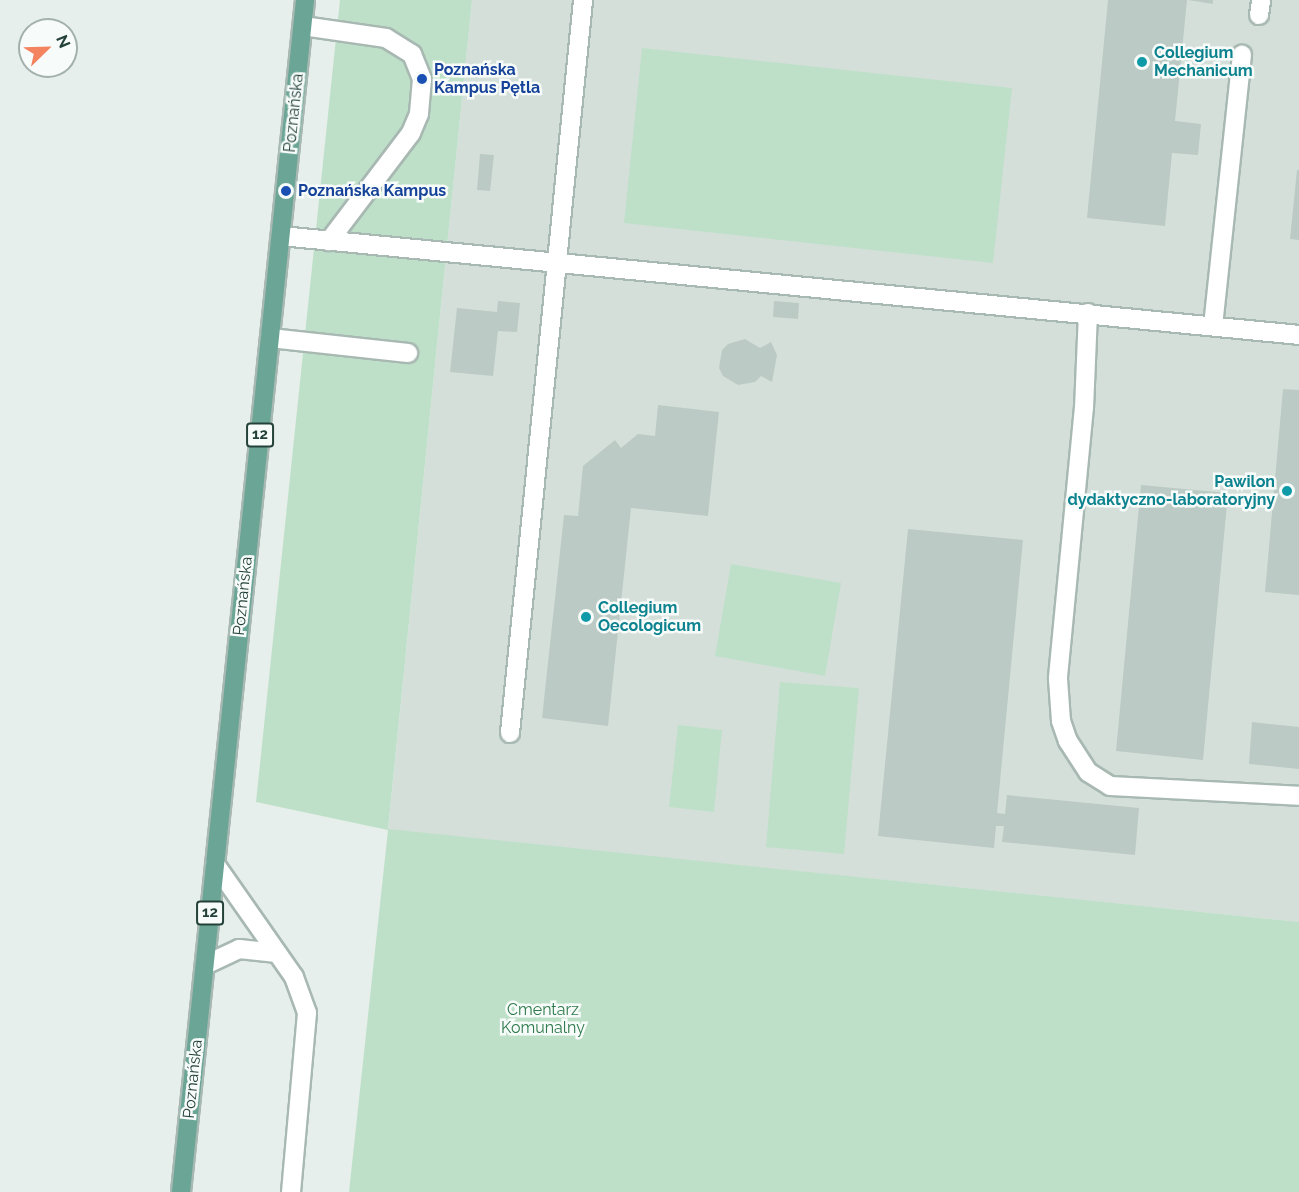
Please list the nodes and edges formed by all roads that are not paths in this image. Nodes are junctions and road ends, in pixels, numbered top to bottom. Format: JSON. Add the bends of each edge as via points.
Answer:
{"nodes":[{"id":1,"x":306,"y":0,"type":"edge"},
{"id":2,"x":583,"y":0,"type":"edge"},
{"id":3,"x":303,"y":26,"type":"junction"},
{"id":4,"x":1242,"y":56,"type":"dead end"},
{"id":5,"x":281,"y":236,"type":"junction"},
{"id":6,"x":329,"y":241,"type":"junction"},
{"id":7,"x":558,"y":263,"type":"junction"},
{"id":8,"x":1088,"y":313,"type":"junction"},
{"id":9,"x":1213,"y":326,"type":"junction"},
{"id":10,"x":1299,"y":335,"type":"edge"},
{"id":11,"x":270,"y":338,"type":"junction"},
{"id":12,"x":408,"y":353,"type":"dead end"},
{"id":13,"x":510,"y":733,"type":"dead end"},
{"id":14,"x":1299,"y":796,"type":"edge"},
{"id":15,"x":215,"y":864,"type":"junction"},
{"id":16,"x":277,"y":953,"type":"junction"},
{"id":17,"x":205,"y":965,"type":"junction"},
{"id":18,"x":181,"y":1192,"type":"edge"},
{"id":19,"x":291,"y":1192,"type":"edge"}],
"edges":[{"from":1,"to":3,"type":"main road","name":"Poznańska","number":"12"},
{"from":2,"to":7,"type":"lane"},
{"from":3,"to":5,"type":"main road","name":"Poznańska","number":"12"},
{"from":3,"to":6,"type":"lane","via":[[386,38],[412,54],[422,79],[419,114],[411,133]]},
{"from":4,"to":9,"type":"lane"},
{"from":5,"to":6,"type":"lane"},
{"from":5,"to":11,"type":"main road","name":"Poznańska","number":"12"},
{"from":6,"to":7,"type":"lane"},
{"from":7,"to":8,"type":"lane"},
{"from":7,"to":13,"type":"lane"},
{"from":8,"to":9,"type":"lane"},
{"from":8,"to":14,"type":"lane","via":[[1084,407],[1058,679],[1061,721],[1068,741],[1088,772],[1110,786]]},
{"from":9,"to":10,"type":"lane"},
{"from":11,"to":12,"type":"lane"},
{"from":11,"to":15,"type":"main road","name":"Poznańska","number":"12"},
{"from":15,"to":16,"type":"lane"},
{"from":15,"to":17,"type":"main road","name":"Poznańska","number":"12"},
{"from":16,"to":17,"type":"lane","via":[[240,949]]},
{"from":16,"to":19,"type":"lane","via":[[294,977],[307,1013]]},
{"from":17,"to":18,"type":"main road","name":"Poznańska","number":"12"}]}
